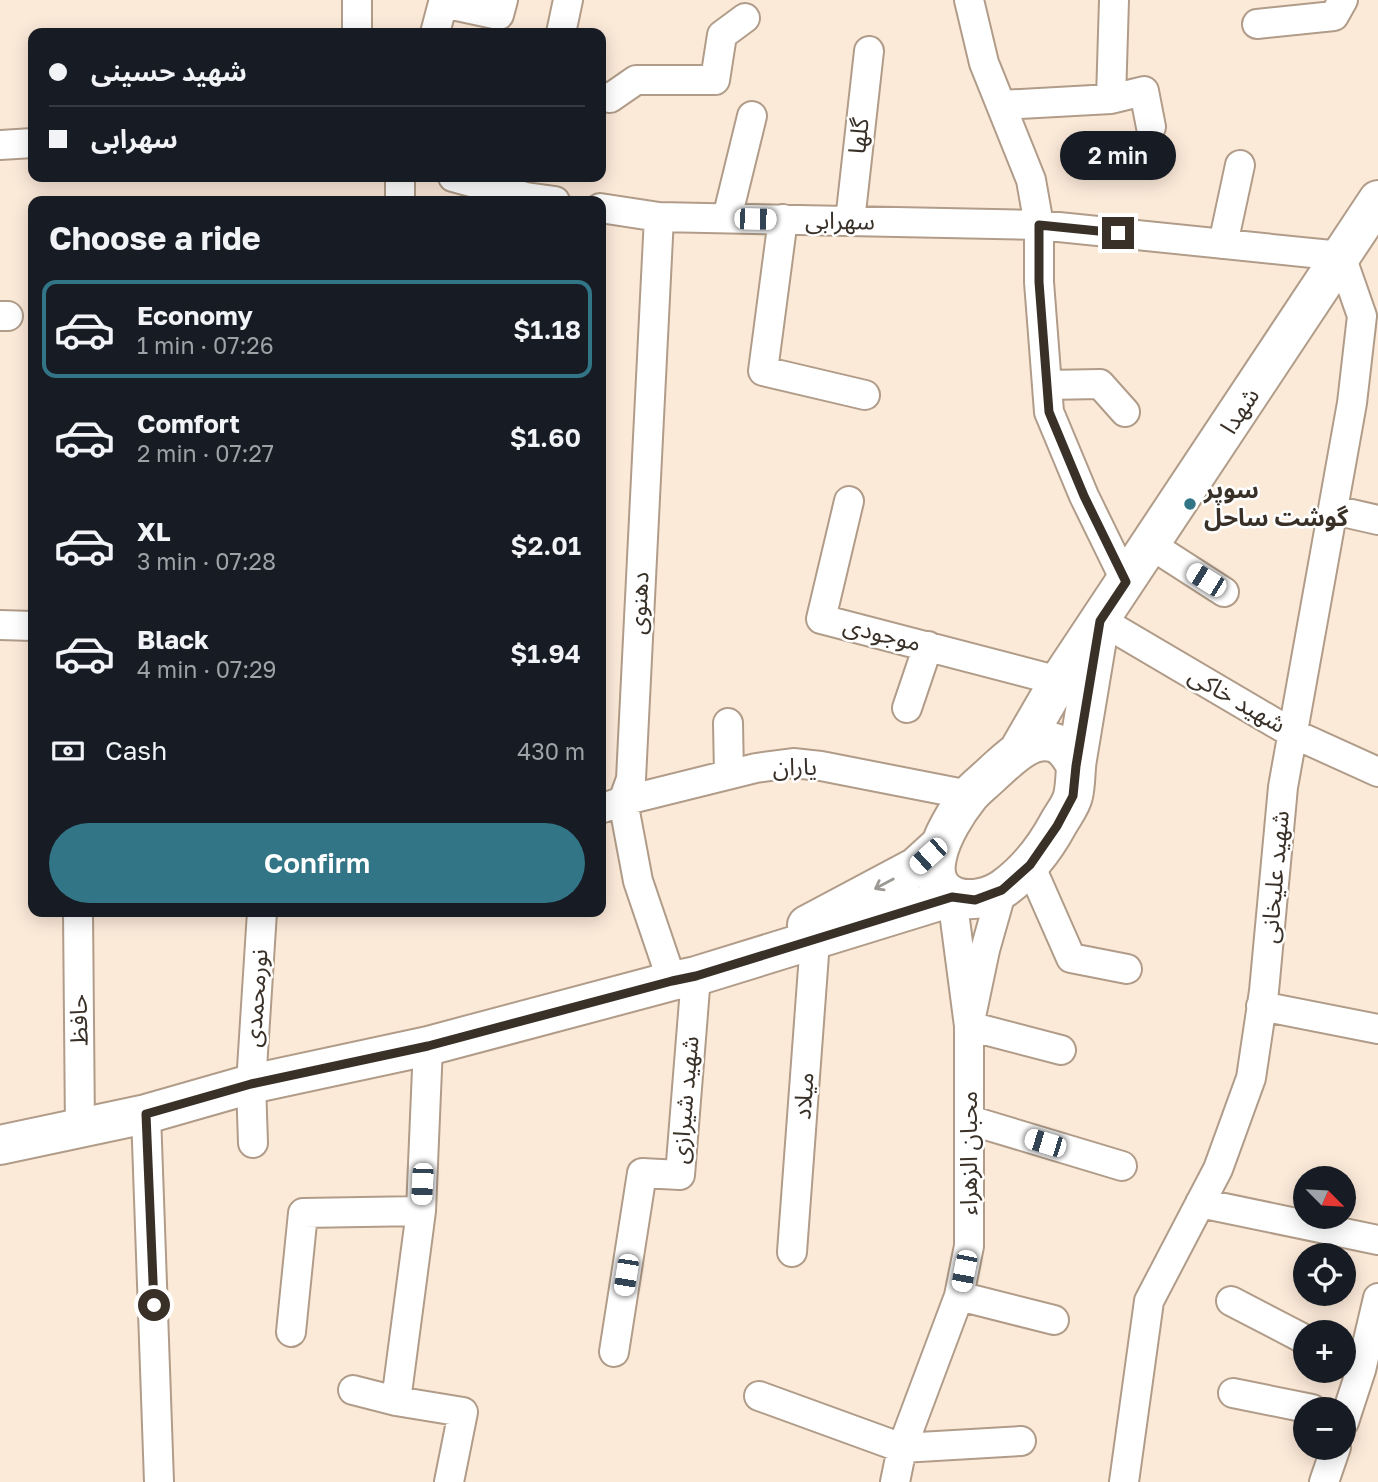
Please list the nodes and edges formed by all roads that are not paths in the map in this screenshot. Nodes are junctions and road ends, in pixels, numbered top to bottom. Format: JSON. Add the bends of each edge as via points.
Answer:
{"nodes":[{"id":1,"x":357,"y":0,"type":"edge"},
{"id":2,"x":503,"y":0,"type":"edge"},
{"id":3,"x":568,"y":0,"type":"edge"},
{"id":4,"x":969,"y":0,"type":"edge"},
{"id":5,"x":1114,"y":0,"type":"edge"},
{"id":6,"x":1343,"y":0,"type":"edge"},
{"id":7,"x":745,"y":19,"type":"dead end"},
{"id":8,"x":1257,"y":24,"type":"dead end"},
{"id":9,"x":357,"y":28,"type":"edge"},
{"id":10,"x":436,"y":28,"type":"edge"},
{"id":11,"x":562,"y":28,"type":"edge"},
{"id":12,"x":869,"y":51,"type":"dead end"},
{"id":13,"x":606,"y":97,"type":"edge"},
{"id":14,"x":1111,"y":99,"type":"junction"},
{"id":15,"x":1002,"y":106,"type":"junction"},
{"id":16,"x":751,"y":116,"type":"dead end"},
{"id":17,"x":1151,"y":127,"type":"dead end"},
{"id":18,"x":28,"y":143,"type":"edge"},
{"id":19,"x":0,"y":145,"type":"edge"},
{"id":20,"x":1240,"y":164,"type":"dead end"},
{"id":21,"x":490,"y":182,"type":"edge"},
{"id":22,"x":528,"y":187,"type":"edge"},
{"id":23,"x":545,"y":196,"type":"edge"},
{"id":24,"x":1378,"y":200,"type":"edge"},
{"id":25,"x":606,"y":209,"type":"edge"},
{"id":26,"x":659,"y":217,"type":"junction"},
{"id":27,"x":727,"y":218,"type":"junction"},
{"id":28,"x":783,"y":219,"type":"junction"},
{"id":29,"x":850,"y":221,"type":"junction"},
{"id":30,"x":1039,"y":225,"type":"junction"},
{"id":31,"x":1223,"y":244,"type":"junction"},
{"id":32,"x":1341,"y":256,"type":"junction"},
{"id":33,"x":1366,"y":378,"type":"edge"},
{"id":34,"x":1047,"y":385,"type":"junction"},
{"id":35,"x":865,"y":395,"type":"dead end"},
{"id":36,"x":1125,"y":412,"type":"dead end"},
{"id":37,"x":849,"y":501,"type":"dead end"},
{"id":38,"x":1334,"y":510,"type":"junction"},
{"id":39,"x":1378,"y":520,"type":"edge"},
{"id":40,"x":1151,"y":545,"type":"junction"},
{"id":41,"x":1126,"y":582,"type":"junction"},
{"id":42,"x":1224,"y":592,"type":"dead end"},
{"id":43,"x":1100,"y":621,"type":"junction"},
{"id":44,"x":0,"y":625,"type":"edge"},
{"id":45,"x":28,"y":626,"type":"edge"},
{"id":46,"x":928,"y":646,"type":"junction"},
{"id":47,"x":1059,"y":681,"type":"junction"},
{"id":48,"x":907,"y":708,"type":"dead end"},
{"id":49,"x":728,"y":723,"type":"dead end"},
{"id":50,"x":1292,"y":733,"type":"junction"},
{"id":51,"x":1019,"y":750,"type":"junction"},
{"id":52,"x":1076,"y":766,"type":"junction"},
{"id":53,"x":1378,"y":772,"type":"edge"},
{"id":54,"x":729,"y":774,"type":"junction"},
{"id":55,"x":969,"y":795,"type":"junction"},
{"id":56,"x":612,"y":805,"type":"edge"},
{"id":57,"x":939,"y":846,"type":"junction"},
{"id":58,"x":1016,"y":877,"type":"junction"},
{"id":59,"x":952,"y":897,"type":"junction"},
{"id":60,"x":78,"y":917,"type":"edge"},
{"id":61,"x":262,"y":917,"type":"edge"},
{"id":62,"x":815,"y":941,"type":"junction"},
{"id":63,"x":735,"y":964,"type":"junction"},
{"id":64,"x":1128,"y":969,"type":"dead end"},
{"id":65,"x":684,"y":979,"type":"junction"},
{"id":66,"x":1261,"y":1006,"type":"junction"},
{"id":67,"x":969,"y":1026,"type":"junction"},
{"id":68,"x":1378,"y":1029,"type":"edge"},
{"id":69,"x":428,"y":1046,"type":"junction"},
{"id":70,"x":1062,"y":1050,"type":"dead end"},
{"id":71,"x":251,"y":1084,"type":"junction"},
{"id":72,"x":146,"y":1114,"type":"junction"},
{"id":73,"x":968,"y":1120,"type":"junction"},
{"id":74,"x":80,"y":1129,"type":"junction"},
{"id":75,"x":253,"y":1143,"type":"dead end"},
{"id":76,"x":0,"y":1145,"type":"edge"},
{"id":77,"x":1122,"y":1166,"type":"dead end"},
{"id":78,"x":1200,"y":1203,"type":"junction"},
{"id":79,"x":421,"y":1211,"type":"junction"},
{"id":80,"x":1378,"y":1240,"type":"edge"},
{"id":81,"x":792,"y":1252,"type":"dead end"},
{"id":82,"x":959,"y":1296,"type":"junction"},
{"id":83,"x":1378,"y":1298,"type":"edge"},
{"id":84,"x":1231,"y":1301,"type":"dead end"},
{"id":85,"x":1054,"y":1320,"type":"dead end"},
{"id":86,"x":291,"y":1332,"type":"dead end"},
{"id":87,"x":1293,"y":1333,"type":"edge"},
{"id":88,"x":614,"y":1352,"type":"dead end"},
{"id":89,"x":1361,"y":1368,"type":"edge"},
{"id":90,"x":353,"y":1390,"type":"dead end"},
{"id":91,"x":1233,"y":1394,"type":"dead end"},
{"id":92,"x":760,"y":1396,"type":"dead end"},
{"id":93,"x":1352,"y":1397,"type":"edge"},
{"id":94,"x":396,"y":1401,"type":"junction"},
{"id":95,"x":1293,"y":1405,"type":"edge"},
{"id":96,"x":1021,"y":1441,"type":"dead end"},
{"id":97,"x":902,"y":1448,"type":"junction"},
{"id":98,"x":1332,"y":1460,"type":"edge"},
{"id":99,"x":159,"y":1482,"type":"edge"},
{"id":100,"x":449,"y":1482,"type":"edge"},
{"id":101,"x":895,"y":1482,"type":"edge"},
{"id":102,"x":1124,"y":1482,"type":"edge"},
{"id":103,"x":1324,"y":1482,"type":"edge"}],
"edges":[{"from":1,"to":9,"type":"street"},
{"from":2,"to":10,"type":"street","via":[[499,15],[443,3]]},
{"from":3,"to":11,"type":"street"},
{"from":4,"to":15,"type":"street","via":[[984,63]]},
{"from":5,"to":14,"type":"street"},
{"from":6,"to":8,"type":"street","via":[[1334,16]]},
{"from":7,"to":13,"type":"street","via":[[722,35],[715,80],[636,80]]},
{"from":12,"to":29,"type":"street","name":"گلها"},
{"from":14,"to":15,"type":"street"},
{"from":14,"to":17,"type":"street","via":[[1144,91]]},
{"from":15,"to":30,"type":"street","via":[[1031,180]]},
{"from":16,"to":27,"type":"street"},
{"from":18,"to":19,"type":"street"},
{"from":20,"to":31,"type":"street"},
{"from":21,"to":22,"type":"street"},
{"from":22,"to":23,"type":"street"},
{"from":24,"to":32,"type":"main road","name":"شهدا"},
{"from":25,"to":26,"type":"street","name":"سهرابی"},
{"from":26,"to":27,"type":"street","name":"سهرابی"},
{"from":26,"to":56,"type":"street","name":"دهنوی","via":[[631,779]]},
{"from":27,"to":28,"type":"street","name":"سهرابی"},
{"from":28,"to":29,"type":"street","name":"سهرابی"},
{"from":28,"to":35,"type":"street","via":[[763,372]]},
{"from":29,"to":30,"type":"street","name":"سهرابی"},
{"from":30,"to":31,"type":"street","name":"سهرابی"},
{"from":30,"to":34,"type":"street"},
{"from":31,"to":32,"type":"street","name":"سهرابی"},
{"from":32,"to":33,"type":"street","name":"شهید علیخانی","via":[[1362,316]]},
{"from":32,"to":40,"type":"main road","name":"شهدا"},
{"from":33,"to":38,"type":"street","name":"شهید علیخانی"},
{"from":34,"to":36,"type":"street","via":[[1101,384]]},
{"from":34,"to":41,"type":"street","via":[[1049,412]]},
{"from":37,"to":46,"type":"street","name":"موجودی","via":[[821,619]]},
{"from":38,"to":39,"type":"street"},
{"from":38,"to":50,"type":"street","name":"شهید علیخانی"},
{"from":40,"to":41,"type":"main road","name":"شهدا"},
{"from":40,"to":42,"type":"street"},
{"from":41,"to":43,"type":"main road","name":"شهدا"},
{"from":43,"to":47,"type":"main road","name":"شهدا"},
{"from":43,"to":50,"type":"street","name":"شهید خاکی"},
{"from":43,"to":52,"type":"main road","name":"شهدا"},
{"from":44,"to":45,"type":"street"},
{"from":46,"to":47,"type":"street","name":"موجودی"},
{"from":46,"to":48,"type":"street"},
{"from":47,"to":51,"type":"main road","name":"شهدا"},
{"from":49,"to":54,"type":"street"},
{"from":50,"to":53,"type":"street","name":"شهید خاکی"},
{"from":50,"to":66,"type":"street","name":"شهید علیخانی"},
{"from":51,"to":52,"type":"main road","via":[[1052,742],[1068,751]]},
{"from":51,"to":55,"type":"main road"},
{"from":52,"to":58,"type":"main road","name":"شهدا","via":[[1073,796],[1057,826]]},
{"from":54,"to":55,"type":"street","name":"یاران","via":[[793,763]]},
{"from":54,"to":56,"type":"street","name":"یاران"},
{"from":55,"to":57,"type":"main road"},
{"from":56,"to":65,"type":"street","name":"دهنوی","via":[[638,881]]},
{"from":57,"to":59,"type":"main road","via":[[937,878],[941,889]]},
{"from":57,"to":63,"type":"main road","one_way":true,"via":[[916,867]]},
{"from":58,"to":59,"type":"main road","via":[[975,900]]},
{"from":58,"to":64,"type":"street","via":[[1071,958]]},
{"from":58,"to":67,"type":"street","via":[[985,950]]},
{"from":59,"to":62,"type":"main road"},
{"from":59,"to":67,"type":"street","name":"محبان الزهراء"},
{"from":60,"to":74,"type":"street","name":"حافظ"},
{"from":61,"to":71,"type":"street","name":"نورمحمدی"},
{"from":62,"to":63,"type":"main road"},
{"from":62,"to":81,"type":"street","name":"میلاد"},
{"from":63,"to":65,"type":"main road"},
{"from":65,"to":69,"type":"main road"},
{"from":65,"to":88,"type":"street","name":"شهید شیرازی","via":[[680,1175],[642,1173]]},
{"from":66,"to":68,"type":"street"},
{"from":66,"to":78,"type":"street","name":"شهید علیخانی","via":[[1251,1078],[1218,1169]]},
{"from":67,"to":70,"type":"street"},
{"from":67,"to":73,"type":"street","name":"محبان الزهراء"},
{"from":69,"to":71,"type":"main road"},
{"from":69,"to":79,"type":"street"},
{"from":71,"to":72,"type":"main road"},
{"from":71,"to":75,"type":"street","name":"نورمحمدی"},
{"from":72,"to":74,"type":"main road"},
{"from":72,"to":99,"type":"street"},
{"from":73,"to":77,"type":"street"},
{"from":73,"to":82,"type":"street","name":"محبان الزهراء","via":[[969,1246]]},
{"from":74,"to":76,"type":"main road"},
{"from":78,"to":80,"type":"street"},
{"from":78,"to":102,"type":"street","name":"شهید علیخانی","via":[[1149,1301]]},
{"from":79,"to":86,"type":"street","via":[[303,1213]]},
{"from":79,"to":94,"type":"street"},
{"from":82,"to":85,"type":"street"},
{"from":82,"to":97,"type":"street","name":"محبان الزهراء"},
{"from":83,"to":89,"type":"street"},
{"from":84,"to":87,"type":"street"},
{"from":89,"to":93,"type":"street"},
{"from":90,"to":94,"type":"street"},
{"from":91,"to":95,"type":"street"},
{"from":92,"to":97,"type":"street"},
{"from":94,"to":100,"type":"street","via":[[463,1412]]},
{"from":96,"to":97,"type":"street"},
{"from":97,"to":101,"type":"street","name":"محبان الزهراء"},
{"from":98,"to":103,"type":"street"}]}
